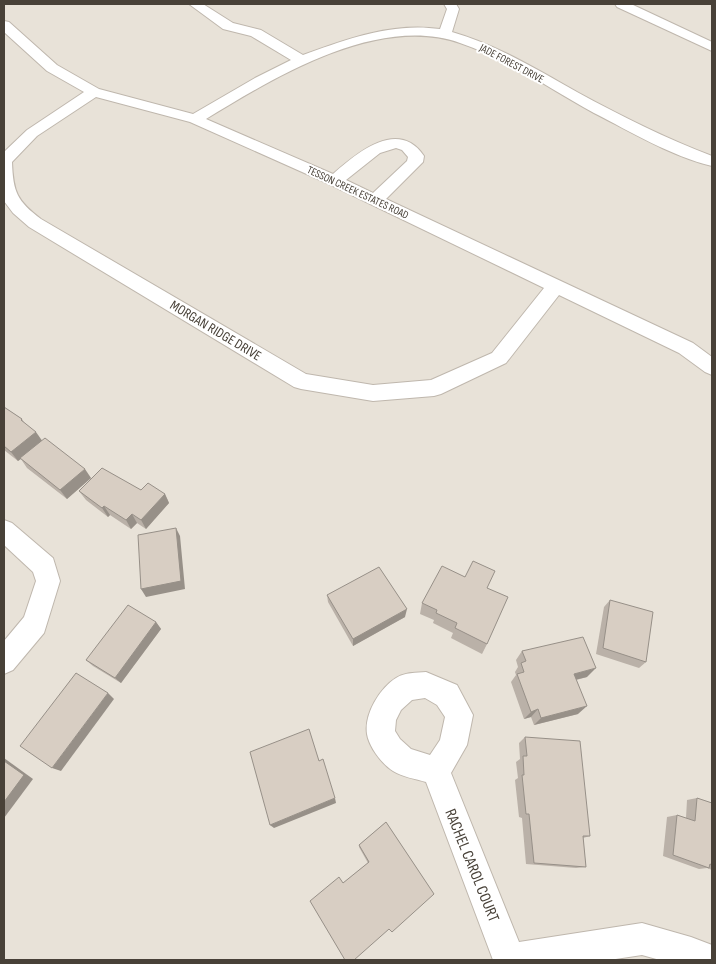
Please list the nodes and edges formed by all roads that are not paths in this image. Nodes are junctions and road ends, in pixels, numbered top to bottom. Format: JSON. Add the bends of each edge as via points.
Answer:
{"nodes":[{"id":1,"x":195,"y":4,"type":"edge"},
{"id":2,"x":450,"y":4,"type":"edge"},
{"id":3,"x":621,"y":4,"type":"edge"},
{"id":4,"x":4,"y":25,"type":"edge"},
{"id":5,"x":444,"y":34,"type":"junction"},
{"id":6,"x":712,"y":47,"type":"edge"},
{"id":7,"x":301,"y":60,"type":"junction"},
{"id":8,"x":94,"y":92,"type":"junction"},
{"id":9,"x":195,"y":119,"type":"junction"},
{"id":10,"x":4,"y":161,"type":"edge"},
{"id":11,"x":712,"y":161,"type":"edge"},
{"id":12,"x":334,"y":181,"type":"junction"},
{"id":13,"x":374,"y":200,"type":"junction"},
{"id":14,"x":557,"y":285,"type":"junction"},
{"id":15,"x":712,"y":367,"type":"edge"},
{"id":16,"x":4,"y":530,"type":"edge"},
{"id":17,"x":4,"y":662,"type":"edge"},
{"id":18,"x":436,"y":772,"type":"dead end"},
{"id":19,"x":510,"y":959,"type":"edge"},
{"id":20,"x":708,"y":960,"type":"edge"}],
"edges":[{"from":1,"to":7,"type":"street","via":[[228,26],[256,33]]},
{"from":2,"to":5,"type":"street","via":[[453,9]]},
{"from":3,"to":6,"type":"street"},
{"from":4,"to":8,"type":"street","name":"TESSON CREEK ESTATES ROAD","via":[[52,68]]},
{"from":5,"to":7,"type":"street","name":"JADE FOREST DRIVE","via":[[400,32],[361,40]]},
{"from":5,"to":11,"type":"street","name":"JADE FOREST DRIVE","via":[[475,43],[631,127]]},
{"from":7,"to":9,"type":"street","name":"JADE FOREST DRIVE"},
{"from":8,"to":9,"type":"street","name":"TESSON CREEK ESTATES ROAD"},
{"from":8,"to":10,"type":"street","name":"MORGAN RIDGE DRIVE","via":[[32,132]]},
{"from":9,"to":12,"type":"street","name":"TESSON CREEK ESTATES ROAD"},
{"from":10,"to":14,"type":"street","name":"MORGAN RIDGE DRIVE","via":[[4,185],[13,206],[35,223],[301,381],[373,394],[434,388],[500,358]]},
{"from":12,"to":13,"type":"street","name":"TESSON CREEK ESTATES ROAD"},
{"from":12,"to":13,"type":"street","via":[[376,148],[386,144],[413,151],[415,162]]},
{"from":13,"to":14,"type":"street","name":"TESSON CREEK ESTATES ROAD"},
{"from":14,"to":15,"type":"street","name":"TESSON CREEK ESTATES ROAD","via":[[686,348]]},
{"from":16,"to":17,"type":"street","via":[[44,566],[48,581],[35,624]]},
{"from":18,"to":19,"type":"street","name":"RACHEL CAROL COURT"},
{"from":19,"to":20,"type":"street","via":[[642,939]]}]}
